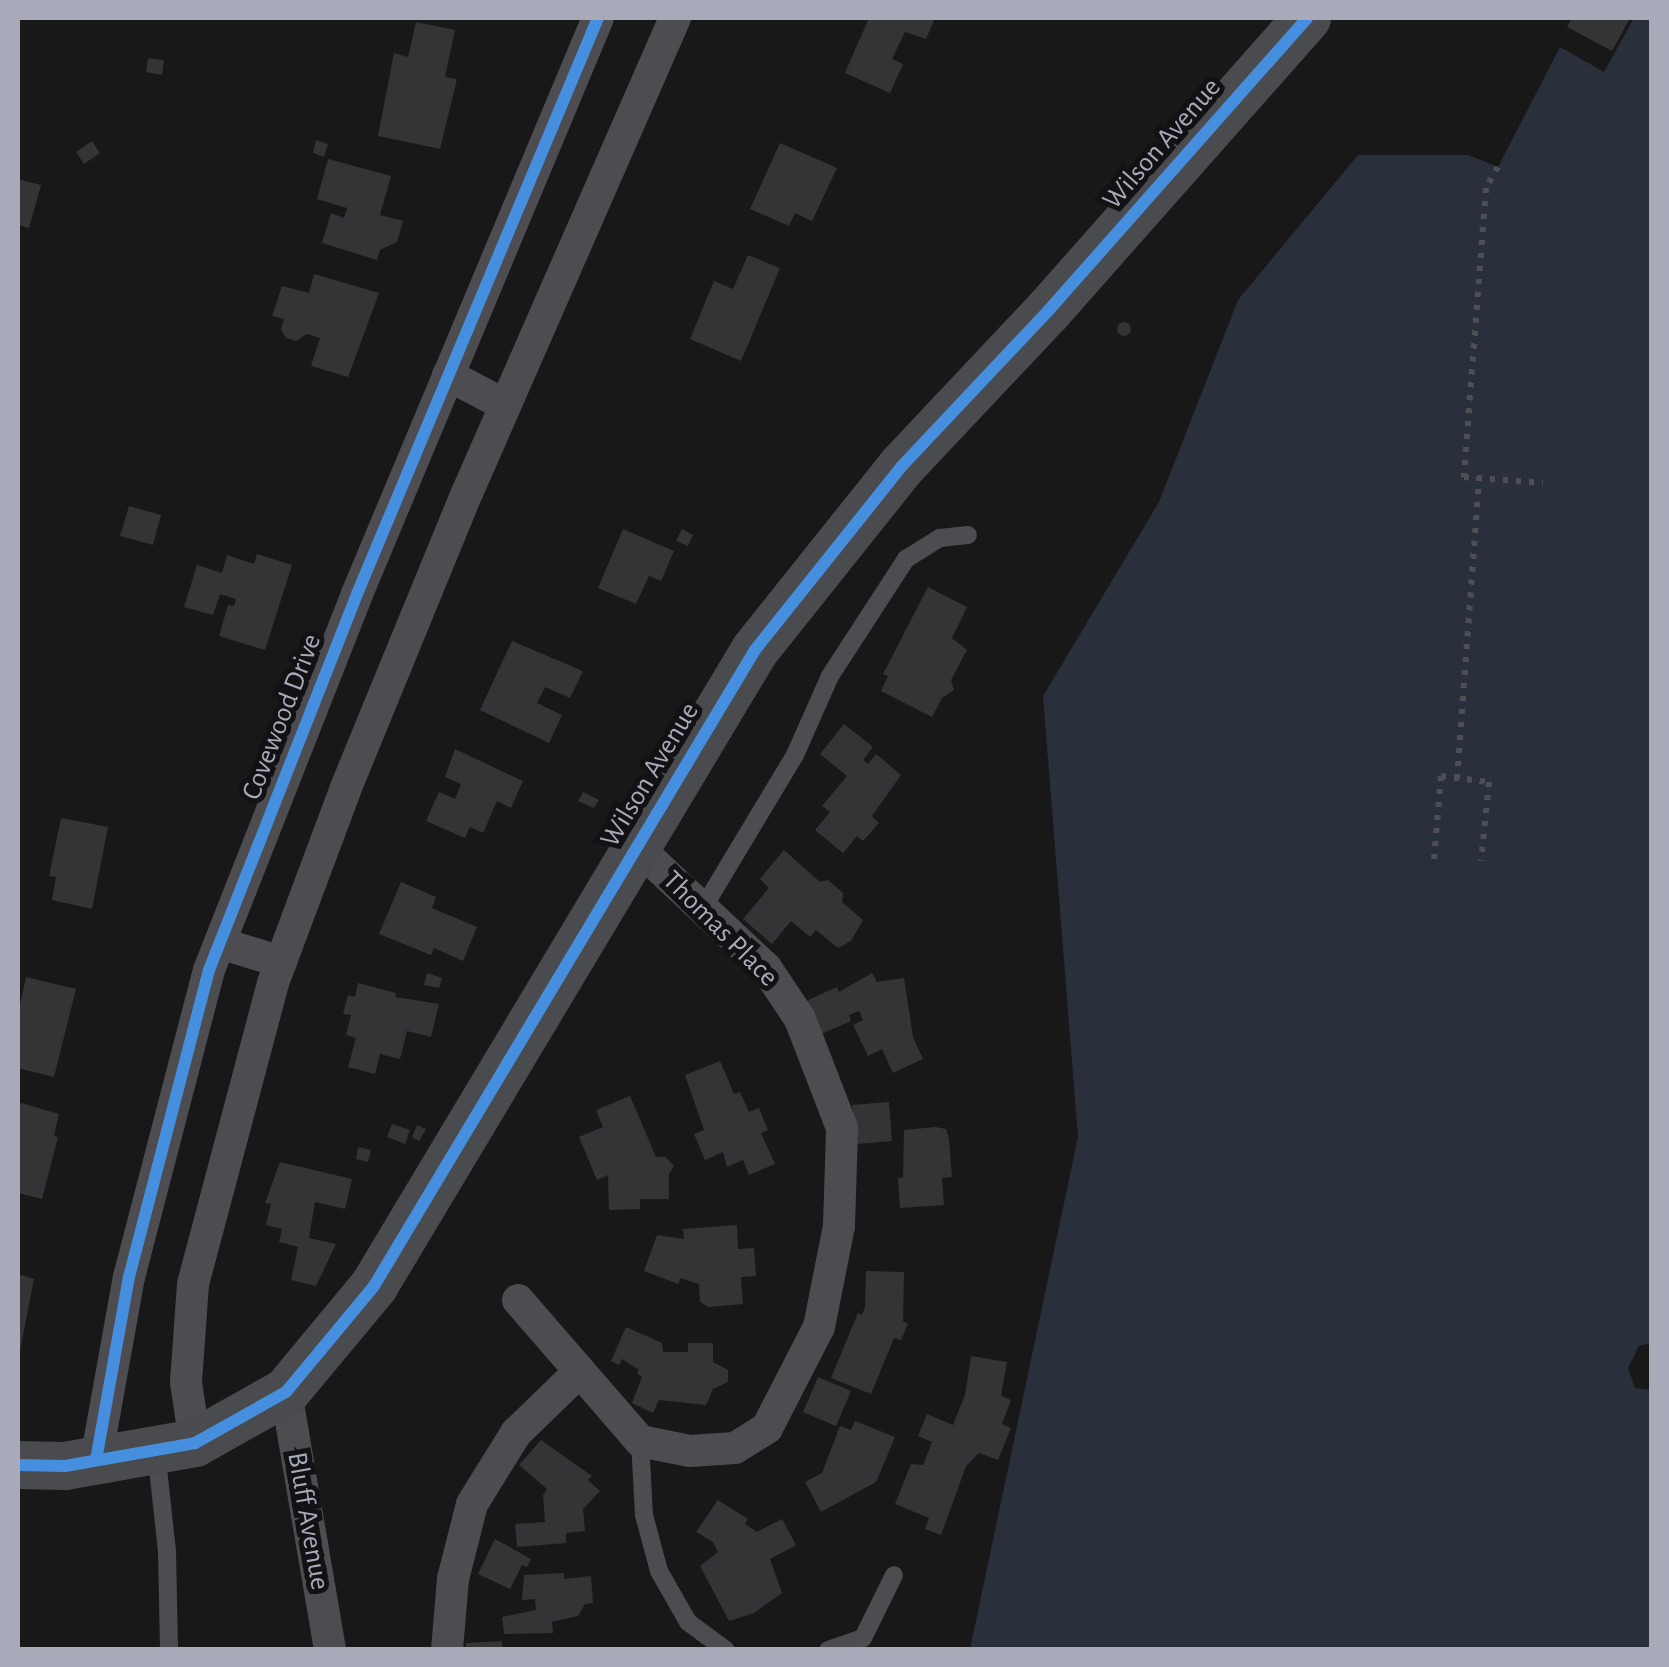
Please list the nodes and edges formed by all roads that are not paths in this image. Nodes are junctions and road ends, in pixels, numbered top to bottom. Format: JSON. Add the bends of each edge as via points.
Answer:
{"nodes":[{"id":1,"x":598,"y":18,"type":"edge"},
{"id":2,"x":674,"y":18,"type":"edge"},
{"id":3,"x":1307,"y":18,"type":"edge"},
{"id":4,"x":448,"y":375,"type":"junction"},
{"id":5,"x":504,"y":405,"type":"junction"},
{"id":6,"x":968,"y":535,"type":"dead end"},
{"id":7,"x":636,"y":846,"type":"junction"},
{"id":8,"x":702,"y":908,"type":"junction"},
{"id":9,"x":220,"y":943,"type":"junction"},
{"id":10,"x":281,"y":962,"type":"junction"},
{"id":11,"x":518,"y":1300,"type":"dead end"},
{"id":12,"x":578,"y":1373,"type":"junction"},
{"id":13,"x":286,"y":1392,"type":"junction"},
{"id":14,"x":640,"y":1440,"type":"junction"},
{"id":15,"x":175,"y":1446,"type":"junction"},
{"id":16,"x":96,"y":1460,"type":"junction"},
{"id":17,"x":18,"y":1466,"type":"edge"},
{"id":18,"x":894,"y":1575,"type":"dead end"},
{"id":19,"x":169,"y":1650,"type":"edge"},
{"id":20,"x":330,"y":1650,"type":"edge"},
{"id":21,"x":447,"y":1650,"type":"edge"},
{"id":22,"x":726,"y":1650,"type":"edge"},
{"id":23,"x":828,"y":1650,"type":"edge"}],
"edges":[{"from":1,"to":4,"type":"street","name":"Covewood Drive"},
{"from":2,"to":5,"type":"street"},
{"from":3,"to":7,"type":"main road","name":"Wilson Avenue","via":[[901,467],[755,650]]},
{"from":4,"to":5,"type":"street"},
{"from":4,"to":9,"type":"street","name":"Covewood Drive"},
{"from":5,"to":10,"type":"street"},
{"from":6,"to":8,"type":"lane","via":[[940,538],[906,559],[830,676],[794,754]]},
{"from":7,"to":8,"type":"street","name":"Thomas Place"},
{"from":7,"to":13,"type":"main road","name":"Wilson Avenue","via":[[374,1286]]},
{"from":8,"to":14,"type":"street","name":"Thomas Place","via":[[766,968],[800,1018],[842,1128],[839,1226],[820,1327],[767,1428],[735,1448],[690,1451]]},
{"from":9,"to":10,"type":"street"},
{"from":9,"to":16,"type":"street","name":"Covewood Drive","via":[[129,1277]]},
{"from":10,"to":15,"type":"street","via":[[194,1284]]},
{"from":11,"to":12,"type":"street"},
{"from":12,"to":14,"type":"street"},
{"from":12,"to":21,"type":"street","via":[[516,1433],[472,1504],[453,1579]]},
{"from":13,"to":15,"type":"main road","name":"Wilson Avenue"},
{"from":13,"to":20,"type":"street","name":"Bluff Avenue"},
{"from":14,"to":22,"type":"lane","via":[[644,1515],[660,1571],[688,1622]]},
{"from":15,"to":16,"type":"main road","name":"Wilson Avenue"},
{"from":15,"to":19,"type":"lane"},
{"from":16,"to":17,"type":"main road","name":"Wilson Avenue"},
{"from":18,"to":23,"type":"lane","via":[[862,1638]]}]}
